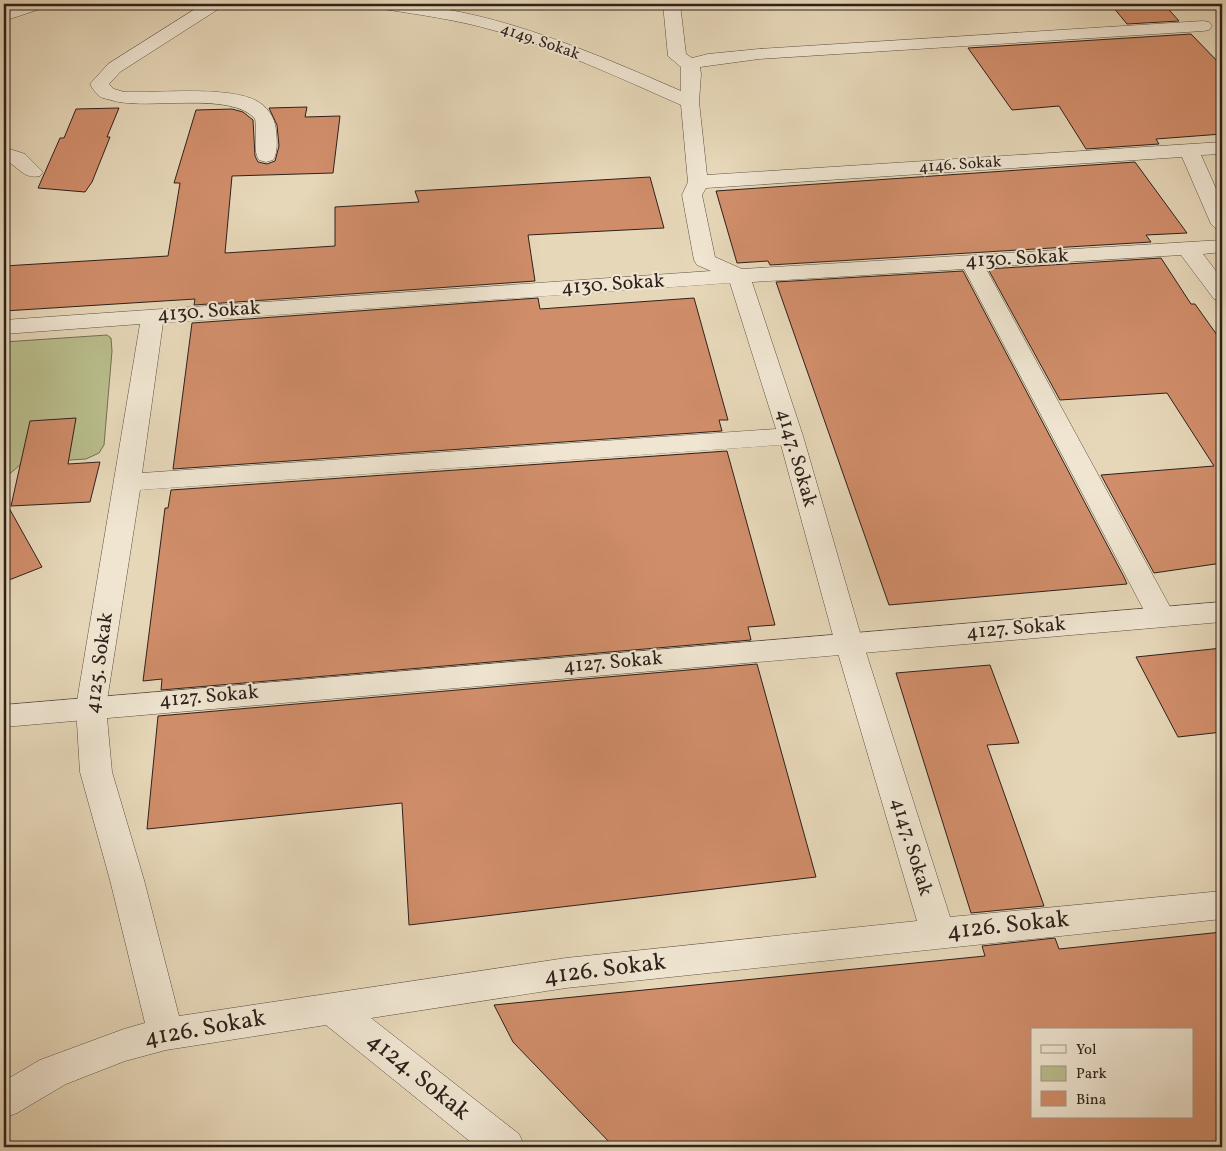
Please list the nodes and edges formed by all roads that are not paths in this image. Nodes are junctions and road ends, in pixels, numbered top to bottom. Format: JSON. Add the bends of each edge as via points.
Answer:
{"nodes":[{"id":1,"x":37,"y":4,"type":"edge"},
{"id":2,"x":214,"y":4,"type":"edge"},
{"id":3,"x":383,"y":4,"type":"edge"},
{"id":4,"x":671,"y":4,"type":"edge"},
{"id":5,"x":4,"y":16,"type":"edge"},
{"id":6,"x":1203,"y":26,"type":"dead end"},
{"id":7,"x":690,"y":64,"type":"junction"},
{"id":8,"x":690,"y":102,"type":"junction"},
{"id":9,"x":1222,"y":148,"type":"edge"},
{"id":10,"x":1189,"y":151,"type":"junction"},
{"id":11,"x":4,"y":153,"type":"edge"},
{"id":12,"x":266,"y":156,"type":"dead end"},
{"id":13,"x":33,"y":172,"type":"dead end"},
{"id":14,"x":698,"y":182,"type":"junction"},
{"id":15,"x":1222,"y":224,"type":"edge"},
{"id":16,"x":1222,"y":246,"type":"edge"},
{"id":17,"x":1187,"y":248,"type":"junction"},
{"id":18,"x":971,"y":262,"type":"junction"},
{"id":19,"x":739,"y":276,"type":"junction"},
{"id":20,"x":1222,"y":294,"type":"edge"},
{"id":21,"x":153,"y":316,"type":"junction"},
{"id":22,"x":4,"y":327,"type":"edge"},
{"id":23,"x":791,"y":436,"type":"junction"},
{"id":24,"x":128,"y":482,"type":"junction"},
{"id":25,"x":1222,"y":612,"type":"edge"},
{"id":26,"x":1160,"y":616,"type":"junction"},
{"id":27,"x":849,"y":643,"type":"junction"},
{"id":28,"x":91,"y":707,"type":"junction"},
{"id":29,"x":4,"y":716,"type":"edge"},
{"id":30,"x":1222,"y":905,"type":"edge"},
{"id":31,"x":938,"y":933,"type":"junction"},
{"id":32,"x":331,"y":1008,"type":"junction"},
{"id":33,"x":166,"y":1034,"type":"junction"},
{"id":34,"x":4,"y":1101,"type":"edge"},
{"id":35,"x":506,"y":1147,"type":"edge"}],
"edges":[{"from":1,"to":5,"type":"street"},
{"from":2,"to":12,"type":"street","via":[[114,68],[101,80],[99,88],[122,97],[204,97],[246,103],[261,113],[265,121]]},
{"from":3,"to":8,"type":"street","name":"4149. Sokak","via":[[457,16],[516,32],[561,47]]},
{"from":4,"to":7,"type":"street","via":[[677,56]]},
{"from":6,"to":7,"type":"street","via":[[759,54]]},
{"from":7,"to":8,"type":"street"},
{"from":8,"to":14,"type":"street"},
{"from":9,"to":10,"type":"street","name":"4146. Sokak"},
{"from":10,"to":14,"type":"street","name":"4146. Sokak"},
{"from":10,"to":15,"type":"street"},
{"from":11,"to":13,"type":"street","via":[[18,158]]},
{"from":14,"to":19,"type":"street","via":[[692,195],[705,260]]},
{"from":16,"to":17,"type":"street","name":"4130. Sokak"},
{"from":17,"to":18,"type":"street","name":"4130. Sokak"},
{"from":17,"to":20,"type":"street"},
{"from":18,"to":19,"type":"street","name":"4130. Sokak"},
{"from":18,"to":26,"type":"street"},
{"from":19,"to":21,"type":"street","name":"4130. Sokak"},
{"from":19,"to":23,"type":"street","name":"4147. Sokak"},
{"from":21,"to":22,"type":"street","name":"4130. Sokak"},
{"from":21,"to":24,"type":"street","name":"4125. Sokak"},
{"from":23,"to":24,"type":"street"},
{"from":23,"to":27,"type":"street","name":"4147. Sokak"},
{"from":24,"to":28,"type":"street","name":"4125. Sokak"},
{"from":25,"to":26,"type":"street","name":"4127. Sokak"},
{"from":26,"to":27,"type":"street","name":"4127. Sokak"},
{"from":27,"to":28,"type":"street","name":"4127. Sokak"},
{"from":27,"to":31,"type":"street","name":"4147. Sokak"},
{"from":28,"to":29,"type":"street","name":"4127. Sokak"},
{"from":28,"to":33,"type":"street","name":"4125. Sokak","via":[[96,772]]},
{"from":30,"to":31,"type":"street","name":"4126. Sokak"},
{"from":31,"to":32,"type":"street","name":"4126. Sokak","via":[[566,973]]},
{"from":32,"to":33,"type":"street","name":"4126. Sokak"},
{"from":32,"to":35,"type":"street","name":"4124. Sokak"},
{"from":33,"to":34,"type":"street","name":"4126. Sokak","via":[[124,1045],[53,1072]]}]}
